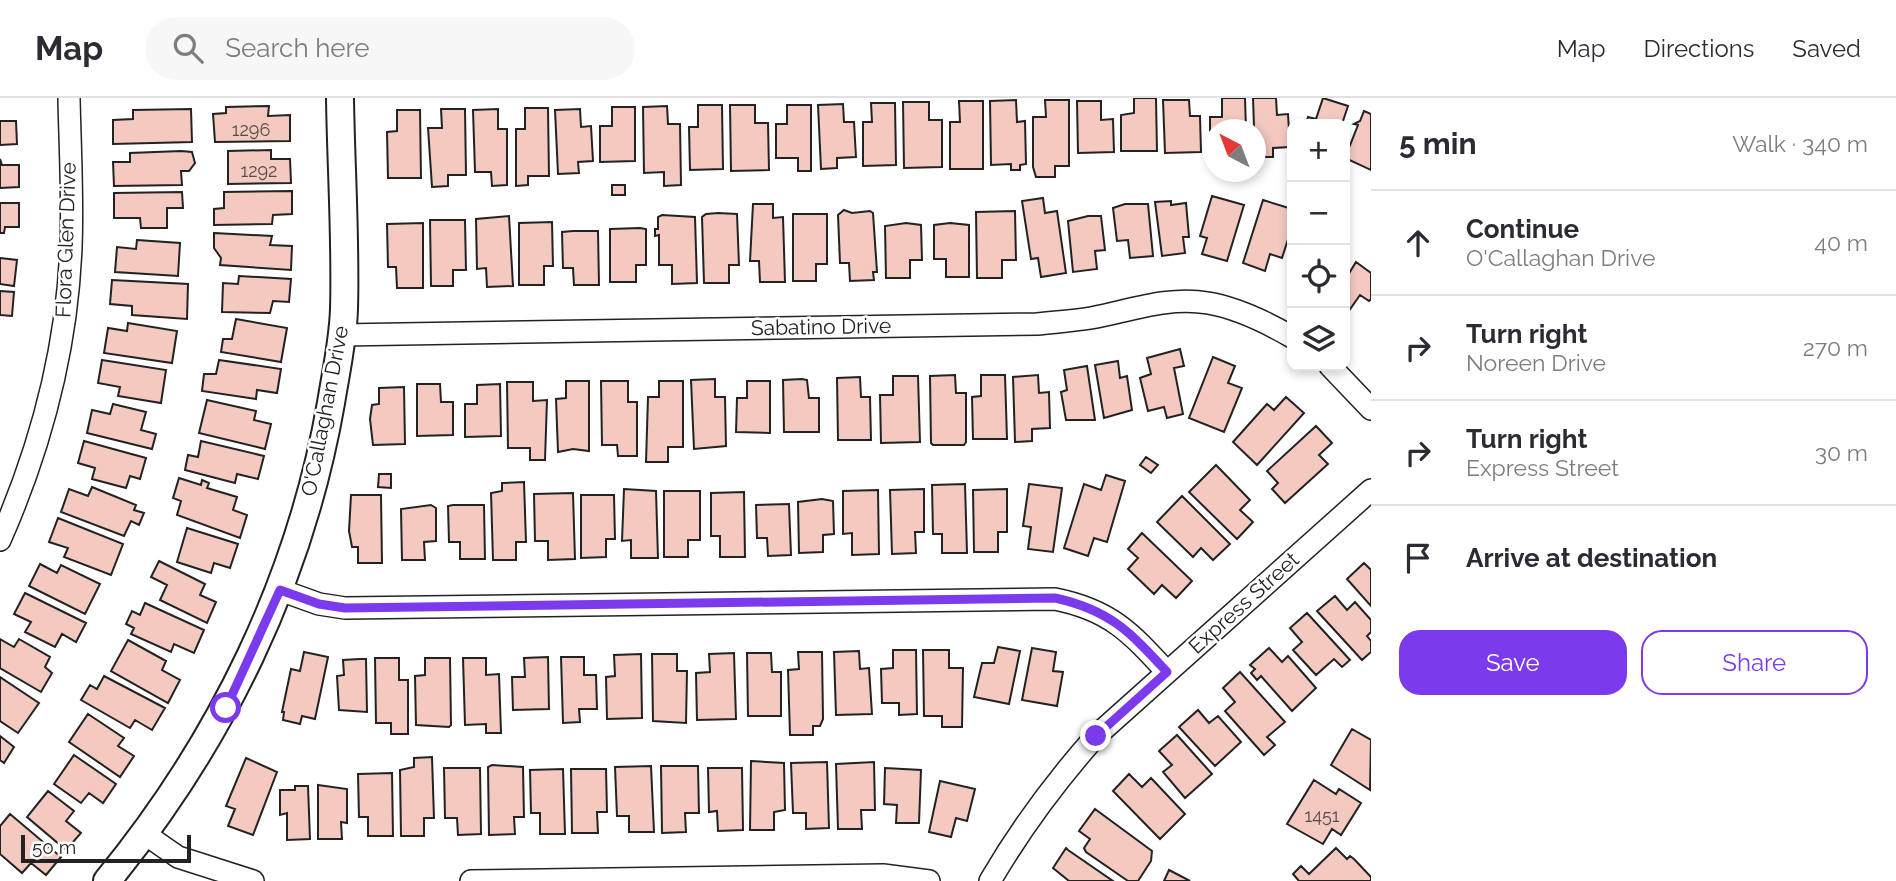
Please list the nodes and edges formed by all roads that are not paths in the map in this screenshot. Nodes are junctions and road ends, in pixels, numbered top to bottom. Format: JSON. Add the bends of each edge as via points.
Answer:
{"nodes":[{"id":1,"x":69,"y":98,"type":"edge"},
{"id":2,"x":340,"y":98,"type":"edge"},
{"id":3,"x":1287,"y":334,"type":"edge"},
{"id":4,"x":341,"y":335,"type":"junction"},
{"id":5,"x":1335,"y":371,"type":"edge"},
{"id":6,"x":1371,"y":409,"type":"edge"},
{"id":7,"x":1371,"y":490,"type":"edge"},
{"id":8,"x":0,"y":540,"type":"edge"},
{"id":9,"x":280,"y":590,"type":"junction"},
{"id":10,"x":1167,"y":672,"type":"junction"},
{"id":11,"x":145,"y":834,"type":"junction"},
{"id":12,"x":658,"y":880,"type":"edge"},
{"id":13,"x":107,"y":881,"type":"edge"},
{"id":14,"x":253,"y":881,"type":"edge"},
{"id":15,"x":471,"y":881,"type":"edge"},
{"id":16,"x":929,"y":881,"type":"edge"},
{"id":17,"x":990,"y":881,"type":"edge"}],
"edges":[{"from":1,"to":8,"type":"street","name":"Flora Glen Drive","via":[[71,247],[66,311],[39,439]]},
{"from":2,"to":4,"type":"street","name":"O'Callaghan Drive"},
{"from":3,"to":4,"type":"street","name":"Sabatino Drive","via":[[1229,308],[1177,302],[1037,324]]},
{"from":4,"to":9,"type":"street","name":"O'Callaghan Drive","via":[[324,442]]},
{"from":5,"to":6,"type":"street"},
{"from":7,"to":10,"type":"street","name":"Express Street"},
{"from":9,"to":10,"type":"street","via":[[345,608],[1055,598],[1105,614],[1129,631]]},
{"from":9,"to":11,"type":"street","name":"O'Callaghan Drive","via":[[226,708]]},
{"from":10,"to":17,"type":"street","name":"Express Street","via":[[1096,736],[1055,781]]},
{"from":11,"to":13,"type":"street","name":"O'Callaghan Drive"},
{"from":11,"to":14,"type":"street","via":[[178,857]]},
{"from":12,"to":15,"type":"street"},
{"from":12,"to":16,"type":"street","via":[[883,874]]}]}
